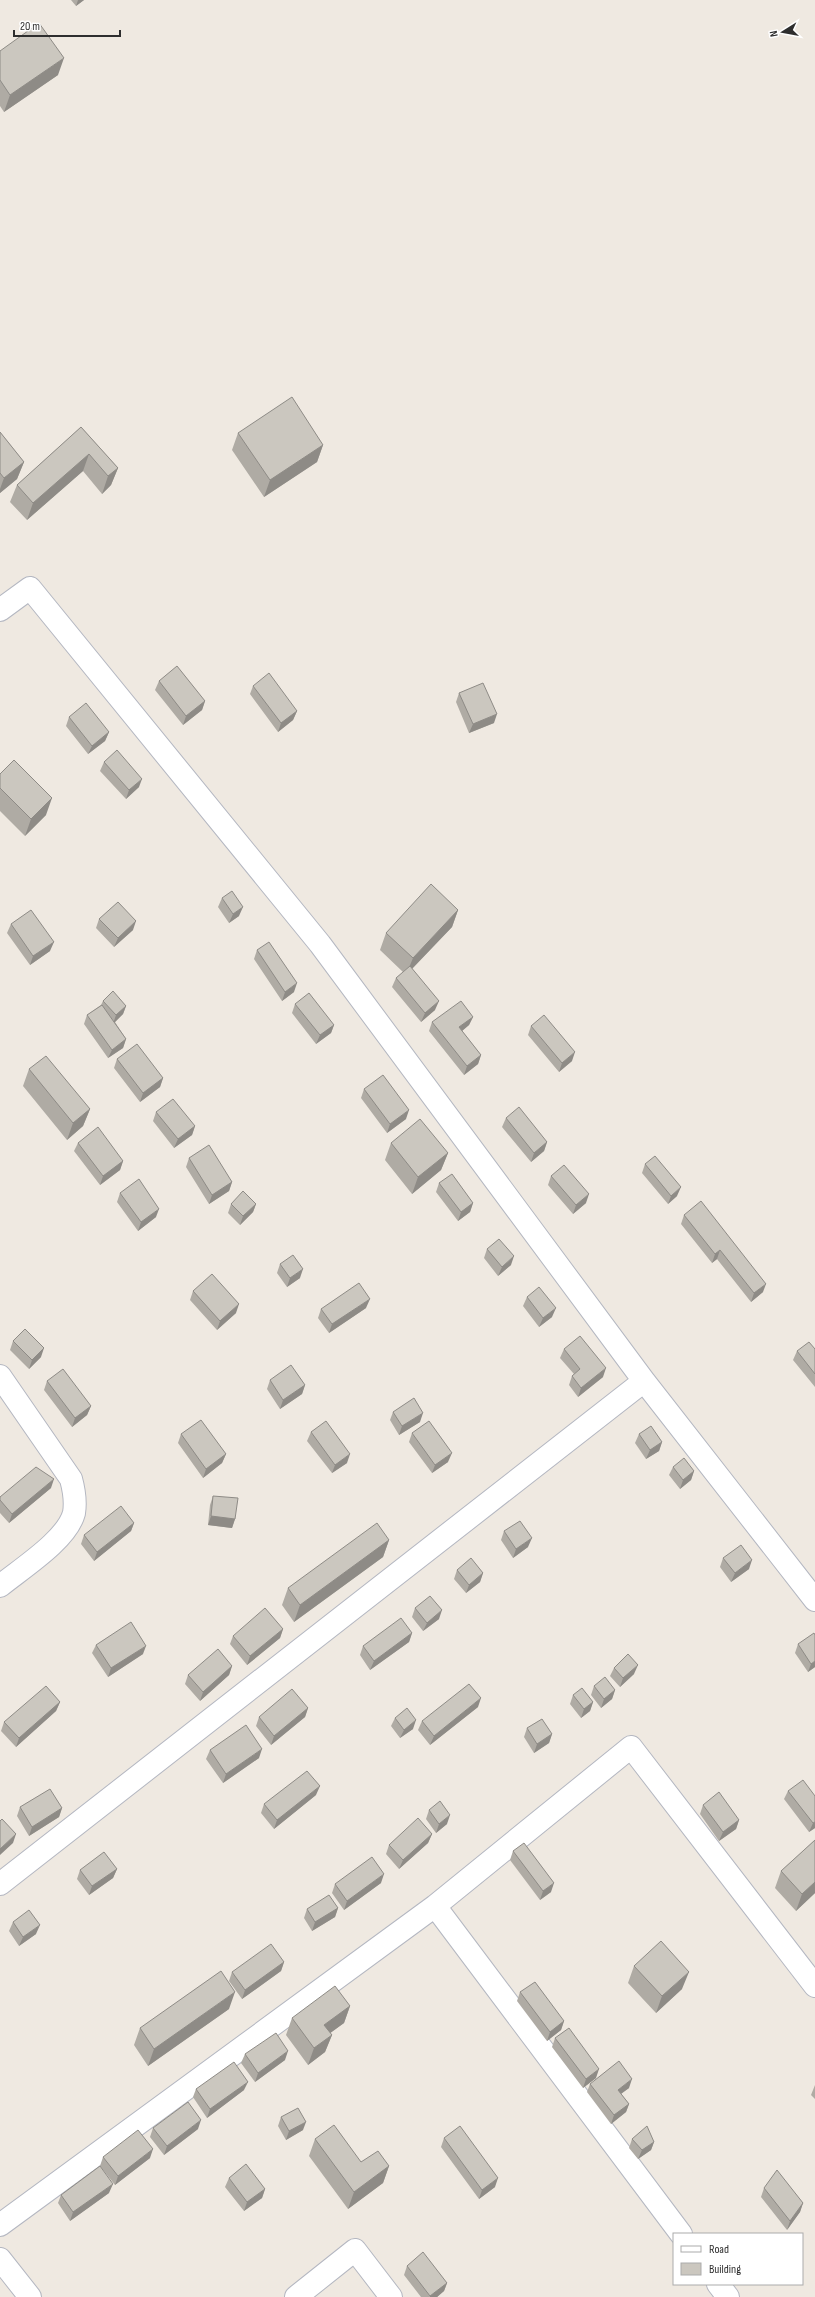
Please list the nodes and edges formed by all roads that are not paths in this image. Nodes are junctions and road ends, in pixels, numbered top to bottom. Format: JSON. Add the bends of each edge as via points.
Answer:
{"nodes":[{"id":1,"x":0,"y":610,"type":"edge"},
{"id":2,"x":0,"y":1376,"type":"edge"},
{"id":3,"x":644,"y":1381,"type":"junction"},
{"id":4,"x":0,"y":1586,"type":"edge"},
{"id":5,"x":815,"y":1600,"type":"edge"},
{"id":6,"x":0,"y":1884,"type":"edge"},
{"id":7,"x":435,"y":1906,"type":"junction"},
{"id":8,"x":815,"y":1986,"type":"edge"},
{"id":9,"x":0,"y":2225,"type":"edge"},
{"id":10,"x":680,"y":2233,"type":"edge"},
{"id":11,"x":0,"y":2259,"type":"edge"},
{"id":12,"x":719,"y":2285,"type":"edge"},
{"id":13,"x":30,"y":2297,"type":"edge"},
{"id":14,"x":296,"y":2297,"type":"edge"},
{"id":15,"x":391,"y":2297,"type":"edge"},
{"id":16,"x":728,"y":2297,"type":"edge"}],
"edges":[{"from":1,"to":3,"type":"street","via":[[30,588],[320,944]]},
{"from":2,"to":4,"type":"street","via":[[71,1479],[75,1495],[74,1513],[67,1528]]},
{"from":3,"to":5,"type":"street"},
{"from":3,"to":6,"type":"street"},
{"from":7,"to":8,"type":"street","via":[[631,1747]]},
{"from":7,"to":9,"type":"street"},
{"from":7,"to":10,"type":"street"},
{"from":11,"to":13,"type":"street"},
{"from":12,"to":16,"type":"street"},
{"from":14,"to":15,"type":"street","via":[[355,2250]]}]}
